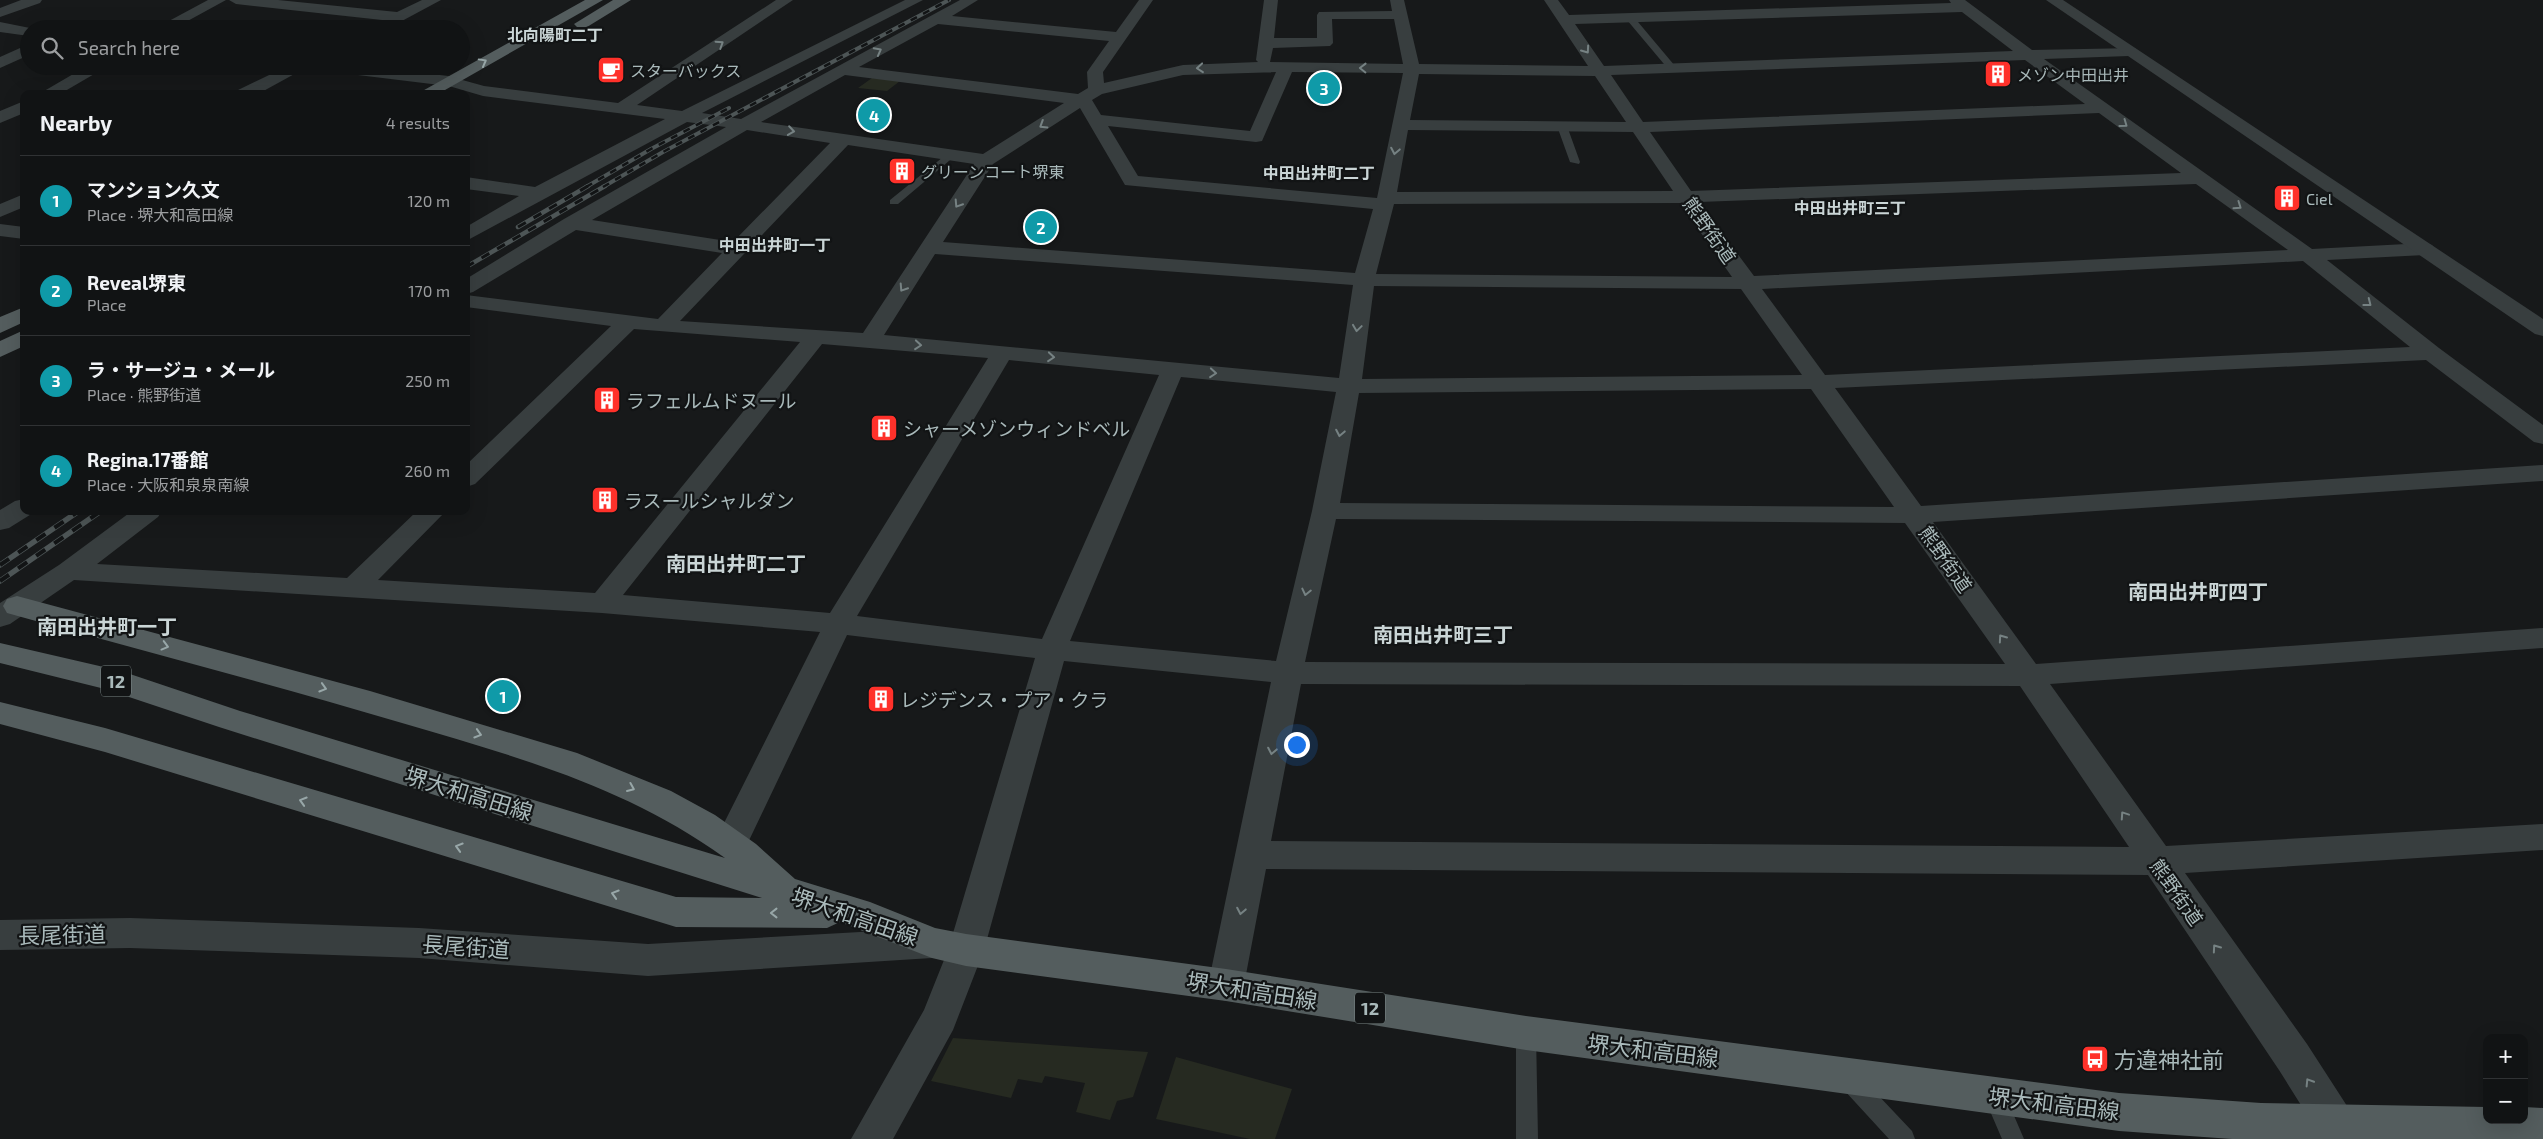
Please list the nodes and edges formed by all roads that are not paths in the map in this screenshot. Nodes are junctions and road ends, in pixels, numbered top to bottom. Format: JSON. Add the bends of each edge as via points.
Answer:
{"nodes":[{"id":1,"x":35,"y":0,"type":"edge"},
{"id":2,"x":219,"y":0,"type":"edge"},
{"id":3,"x":236,"y":0,"type":"edge"},
{"id":4,"x":434,"y":0,"type":"edge"},
{"id":5,"x":596,"y":0,"type":"edge"},
{"id":6,"x":624,"y":0,"type":"edge"},
{"id":7,"x":786,"y":0,"type":"edge"},
{"id":8,"x":916,"y":0,"type":"edge"},
{"id":9,"x":971,"y":0,"type":"edge"},
{"id":10,"x":1146,"y":0,"type":"edge"},
{"id":11,"x":1272,"y":0,"type":"edge"},
{"id":12,"x":1397,"y":0,"type":"edge"},
{"id":13,"x":1551,"y":0,"type":"edge"},
{"id":14,"x":2053,"y":0,"type":"edge"},
{"id":15,"x":1961,"y":4,"type":"edge"},
{"id":16,"x":0,"y":13,"type":"edge"},
{"id":17,"x":1400,"y":15,"type":"junction"},
{"id":18,"x":398,"y":18,"type":"junction"},
{"id":19,"x":1630,"y":18,"type":"junction"},
{"id":20,"x":936,"y":19,"type":"junction"},
{"id":21,"x":179,"y":20,"type":"edge"},
{"id":22,"x":394,"y":20,"type":"edge"},
{"id":23,"x":1565,"y":20,"type":"junction"},
{"id":24,"x":0,"y":27,"type":"edge"},
{"id":25,"x":20,"y":30,"type":"edge"},
{"id":26,"x":1120,"y":37,"type":"junction"},
{"id":27,"x":1266,"y":43,"type":"junction"},
{"id":28,"x":2129,"y":51,"type":"junction"},
{"id":29,"x":20,"y":53,"type":"edge"},
{"id":30,"x":2028,"y":54,"type":"junction"},
{"id":31,"x":0,"y":63,"type":"edge"},
{"id":32,"x":1263,"y":67,"type":"junction"},
{"id":33,"x":1286,"y":67,"type":"junction"},
{"id":34,"x":1672,"y":68,"type":"junction"},
{"id":35,"x":1412,"y":69,"type":"junction"},
{"id":36,"x":842,"y":70,"type":"junction"},
{"id":37,"x":1601,"y":71,"type":"junction"},
{"id":38,"x":83,"y":75,"type":"edge"},
{"id":39,"x":283,"y":75,"type":"edge"},
{"id":40,"x":379,"y":75,"type":"edge"},
{"id":41,"x":458,"y":88,"type":"edge"},
{"id":42,"x":55,"y":90,"type":"edge"},
{"id":43,"x":252,"y":90,"type":"edge"},
{"id":44,"x":1090,"y":95,"type":"junction"},
{"id":45,"x":20,"y":108,"type":"edge"},
{"id":46,"x":2102,"y":108,"type":"junction"},
{"id":47,"x":620,"y":109,"type":"junction"},
{"id":48,"x":684,"y":116,"type":"junction"},
{"id":49,"x":0,"y":118,"type":"edge"},
{"id":50,"x":1094,"y":118,"type":"junction"},
{"id":51,"x":743,"y":124,"type":"junction"},
{"id":52,"x":1400,"y":125,"type":"junction"},
{"id":53,"x":1562,"y":126,"type":"junction"},
{"id":54,"x":1639,"y":127,"type":"junction"},
{"id":55,"x":844,"y":139,"type":"junction"},
{"id":56,"x":951,"y":154,"type":"junction"},
{"id":57,"x":986,"y":160,"type":"junction"},
{"id":58,"x":1575,"y":162,"type":"dead end"},
{"id":59,"x":2198,"y":178,"type":"junction"},
{"id":60,"x":470,"y":184,"type":"edge"},
{"id":61,"x":538,"y":193,"type":"junction"},
{"id":62,"x":1686,"y":198,"type":"junction"},
{"id":63,"x":1385,"y":201,"type":"junction"},
{"id":64,"x":20,"y":202,"type":"edge"},
{"id":65,"x":894,"y":202,"type":"dead end"},
{"id":66,"x":0,"y":211,"type":"edge"},
{"id":67,"x":571,"y":223,"type":"junction"},
{"id":68,"x":0,"y":230,"type":"edge"},
{"id":69,"x":20,"y":232,"type":"edge"},
{"id":70,"x":470,"y":233,"type":"edge"},
{"id":71,"x":929,"y":247,"type":"junction"},
{"id":72,"x":2425,"y":249,"type":"junction"},
{"id":73,"x":737,"y":250,"type":"junction"},
{"id":74,"x":2308,"y":255,"type":"junction"},
{"id":75,"x":1364,"y":280,"type":"junction"},
{"id":76,"x":1748,"y":283,"type":"junction"},
{"id":77,"x":470,"y":286,"type":"edge"},
{"id":78,"x":470,"y":302,"type":"edge"},
{"id":79,"x":20,"y":315,"type":"edge"},
{"id":80,"x":628,"y":322,"type":"junction"},
{"id":81,"x":0,"y":326,"type":"edge"},
{"id":82,"x":663,"y":326,"type":"junction"},
{"id":83,"x":2543,"y":328,"type":"edge"},
{"id":84,"x":816,"y":337,"type":"junction"},
{"id":85,"x":20,"y":339,"type":"edge"},
{"id":86,"x":869,"y":340,"type":"junction"},
{"id":87,"x":0,"y":350,"type":"edge"},
{"id":88,"x":1002,"y":353,"type":"junction"},
{"id":89,"x":2432,"y":353,"type":"junction"},
{"id":90,"x":1173,"y":369,"type":"junction"},
{"id":91,"x":1819,"y":382,"type":"junction"},
{"id":92,"x":1349,"y":386,"type":"junction"},
{"id":93,"x":2543,"y":437,"type":"edge"},
{"id":94,"x":2543,"y":473,"type":"edge"},
{"id":95,"x":470,"y":475,"type":"edge"},
{"id":96,"x":20,"y":510,"type":"edge"},
{"id":97,"x":1325,"y":512,"type":"junction"},
{"id":98,"x":144,"y":515,"type":"edge"},
{"id":99,"x":429,"y":515,"type":"edge"},
{"id":100,"x":1915,"y":515,"type":"junction"},
{"id":101,"x":0,"y":522,"type":"edge"},
{"id":102,"x":69,"y":571,"type":"junction"},
{"id":103,"x":354,"y":588,"type":"junction"},
{"id":104,"x":602,"y":603,"type":"junction"},
{"id":105,"x":9,"y":611,"type":"edge"},
{"id":106,"x":838,"y":624,"type":"junction"},
{"id":107,"x":2543,"y":638,"type":"edge"},
{"id":108,"x":1052,"y":650,"type":"junction"},
{"id":109,"x":0,"y":653,"type":"edge"},
{"id":110,"x":1288,"y":673,"type":"junction"},
{"id":111,"x":2028,"y":674,"type":"junction"},
{"id":112,"x":0,"y":713,"type":"edge"},
{"id":113,"x":2543,"y":837,"type":"edge"},
{"id":114,"x":731,"y":843,"type":"junction"},
{"id":115,"x":1252,"y":855,"type":"junction"},
{"id":116,"x":2155,"y":861,"type":"junction"},
{"id":117,"x":785,"y":891,"type":"junction"},
{"id":118,"x":858,"y":913,"type":"junction"},
{"id":119,"x":0,"y":935,"type":"edge"},
{"id":120,"x":949,"y":946,"type":"junction"},
{"id":121,"x":1226,"y":985,"type":"junction"},
{"id":122,"x":1526,"y":1033,"type":"junction"},
{"id":123,"x":1844,"y":1074,"type":"junction"},
{"id":124,"x":1994,"y":1095,"type":"junction"},
{"id":125,"x":2335,"y":1123,"type":"junction"},
{"id":126,"x":2543,"y":1127,"type":"edge"},
{"id":127,"x":872,"y":1139,"type":"edge"},
{"id":128,"x":1527,"y":1139,"type":"edge"},
{"id":129,"x":1904,"y":1139,"type":"edge"},
{"id":130,"x":2013,"y":1139,"type":"edge"}],
"edges":[{"from":1,"to":16,"type":"street"},
{"from":2,"to":21,"type":"street"},
{"from":3,"to":18,"type":"street"},
{"from":4,"to":18,"type":"street"},
{"from":41,"to":5,"type":"main road","one_way":true},
{"from":6,"to":41,"type":"main road"},
{"from":47,"to":7,"type":"street","one_way":true},
{"from":8,"to":48,"type":"street"},
{"from":9,"to":20,"type":"street"},
{"from":10,"to":26,"type":"street"},
{"from":11,"to":27,"type":"street"},
{"from":12,"to":17,"type":"street"},
{"from":13,"to":23,"type":"street","name":"熊野街道"},
{"from":14,"to":28,"type":"street"},
{"from":15,"to":19,"type":"street"},
{"from":15,"to":30,"type":"street"},
{"from":17,"to":27,"type":"street","via":[[1324,15],[1325,43]]},
{"from":17,"to":35,"type":"street"},
{"from":18,"to":22,"type":"street"},
{"from":19,"to":23,"type":"street"},
{"from":19,"to":34,"type":"lane"},
{"from":20,"to":26,"type":"street"},
{"from":36,"to":20,"type":"street","one_way":true},
{"from":23,"to":37,"type":"street","name":"熊野街道","one_way":true},
{"from":24,"to":25,"type":"street"},
{"from":26,"to":44,"type":"street","via":[[1095,72]]},
{"from":27,"to":32,"type":"street"},
{"from":28,"to":30,"type":"street"},
{"from":28,"to":72,"type":"street"},
{"from":29,"to":31,"type":"street"},
{"from":30,"to":34,"type":"street"},
{"from":30,"to":46,"type":"street"},
{"from":32,"to":33,"type":"street"},
{"from":32,"to":44,"type":"street","one_way":true,"via":[[1183,70]]},
{"from":35,"to":33,"type":"street","one_way":true},
{"from":33,"to":50,"type":"street","via":[[1256,137]]},
{"from":34,"to":37,"type":"street"},
{"from":35,"to":37,"type":"street"},
{"from":35,"to":52,"type":"street"},
{"from":36,"to":44,"type":"street"},
{"from":36,"to":51,"type":"street"},
{"from":37,"to":54,"type":"street","name":"熊野街道"},
{"from":38,"to":42,"type":"street"},
{"from":39,"to":43,"type":"street"},
{"from":40,"to":41,"type":"street"},
{"from":41,"to":47,"type":"street"},
{"from":44,"to":50,"type":"street"},
{"from":44,"to":57,"type":"street","one_way":true},
{"from":45,"to":49,"type":"street"},
{"from":46,"to":54,"type":"street"},
{"from":46,"to":59,"type":"street","one_way":true},
{"from":47,"to":48,"type":"street"},
{"from":48,"to":51,"type":"street"},
{"from":48,"to":61,"type":"street"},
{"from":50,"to":63,"type":"street","via":[[1132,181]]},
{"from":51,"to":55,"type":"street","one_way":true},
{"from":51,"to":67,"type":"street"},
{"from":52,"to":53,"type":"street"},
{"from":52,"to":63,"type":"street","one_way":true},
{"from":53,"to":54,"type":"street"},
{"from":53,"to":58,"type":"lane"},
{"from":54,"to":62,"type":"street","name":"熊野街道"},
{"from":55,"to":56,"type":"street"},
{"from":55,"to":73,"type":"street"},
{"from":56,"to":57,"type":"street"},
{"from":56,"to":65,"type":"lane"},
{"from":57,"to":71,"type":"street","one_way":true},
{"from":59,"to":62,"type":"street"},
{"from":59,"to":74,"type":"street","one_way":true},
{"from":60,"to":61,"type":"street"},
{"from":61,"to":70,"type":"street"},
{"from":62,"to":63,"type":"street"},
{"from":62,"to":76,"type":"street","name":"熊野街道"},
{"from":63,"to":75,"type":"street"},
{"from":64,"to":66,"type":"street"},
{"from":67,"to":73,"type":"street"},
{"from":67,"to":77,"type":"street"},
{"from":68,"to":69,"type":"street"},
{"from":71,"to":75,"type":"street"},
{"from":71,"to":86,"type":"street","one_way":true},
{"from":72,"to":74,"type":"street"},
{"from":72,"to":83,"type":"street"},
{"from":73,"to":82,"type":"street"},
{"from":74,"to":76,"type":"street"},
{"from":74,"to":89,"type":"street","one_way":true},
{"from":75,"to":76,"type":"street"},
{"from":75,"to":92,"type":"street","one_way":true},
{"from":76,"to":91,"type":"street","name":"熊野街道"},
{"from":78,"to":80,"type":"street"},
{"from":79,"to":81,"type":"main road"},
{"from":80,"to":82,"type":"street"},
{"from":80,"to":95,"type":"street"},
{"from":82,"to":84,"type":"street"},
{"from":84,"to":86,"type":"street"},
{"from":84,"to":104,"type":"street"},
{"from":85,"to":87,"type":"main road"},
{"from":86,"to":88,"type":"street","one_way":true},
{"from":88,"to":90,"type":"street","one_way":true},
{"from":88,"to":106,"type":"street"},
{"from":89,"to":91,"type":"street"},
{"from":89,"to":93,"type":"street"},
{"from":90,"to":92,"type":"street","one_way":true},
{"from":90,"to":108,"type":"street"},
{"from":91,"to":92,"type":"street"},
{"from":91,"to":100,"type":"street","name":"熊野街道"},
{"from":92,"to":97,"type":"street","one_way":true},
{"from":94,"to":100,"type":"street"},
{"from":96,"to":101,"type":"street"},
{"from":97,"to":100,"type":"street"},
{"from":97,"to":110,"type":"street","one_way":true},
{"from":98,"to":102,"type":"street"},
{"from":99,"to":103,"type":"street"},
{"from":111,"to":100,"type":"street","name":"熊野街道","one_way":true},
{"from":102,"to":103,"type":"street"},
{"from":102,"to":105,"type":"street"},
{"from":103,"to":104,"type":"street"},
{"from":104,"to":106,"type":"street"},
{"from":105,"to":114,"type":"main road","one_way":true,"via":[[314,685],[565,760],[674,805]]},
{"from":106,"to":108,"type":"street"},
{"from":106,"to":114,"type":"street"},
{"from":107,"to":111,"type":"street"},
{"from":108,"to":110,"type":"street"},
{"from":108,"to":120,"type":"street"},
{"from":109,"to":117,"type":"main road","name":"堺大和高田線","number":"12","via":[[110,679]]},
{"from":110,"to":111,"type":"street"},
{"from":110,"to":115,"type":"street","one_way":true},
{"from":116,"to":111,"type":"street","name":"熊野街道","one_way":true},
{"from":118,"to":112,"type":"main road","one_way":true,"via":[[676,912],[104,740]]},
{"from":113,"to":116,"type":"street"},
{"from":114,"to":117,"type":"main road"},
{"from":115,"to":116,"type":"street"},
{"from":115,"to":121,"type":"street","one_way":true},
{"from":125,"to":116,"type":"street","name":"熊野街道","one_way":true,"via":[[2293,1057]]},
{"from":117,"to":118,"type":"main road","name":"堺大和高田線","number":"12"},
{"from":118,"to":120,"type":"main road","name":"堺大和高田線","number":"12"},
{"from":119,"to":120,"type":"street","name":"長尾街道","via":[[130,932],[419,943],[648,960]]},
{"from":120,"to":121,"type":"main road","name":"堺大和高田線","number":"12"},
{"from":120,"to":127,"type":"street","via":[[940,1018]]},
{"from":121,"to":122,"type":"main road","name":"堺大和高田線","number":"12"},
{"from":122,"to":123,"type":"main road","name":"堺大和高田線","number":"12"},
{"from":122,"to":128,"type":"lane"},
{"from":123,"to":124,"type":"main road","name":"堺大和高田線","number":"12"},
{"from":123,"to":129,"type":"lane"},
{"from":124,"to":125,"type":"main road","name":"堺大和高田線","number":"12","via":[[2119,1112],[2261,1122]]},
{"from":124,"to":130,"type":"lane"},
{"from":125,"to":126,"type":"main road","name":"堺大和高田線","number":"12"}]}
